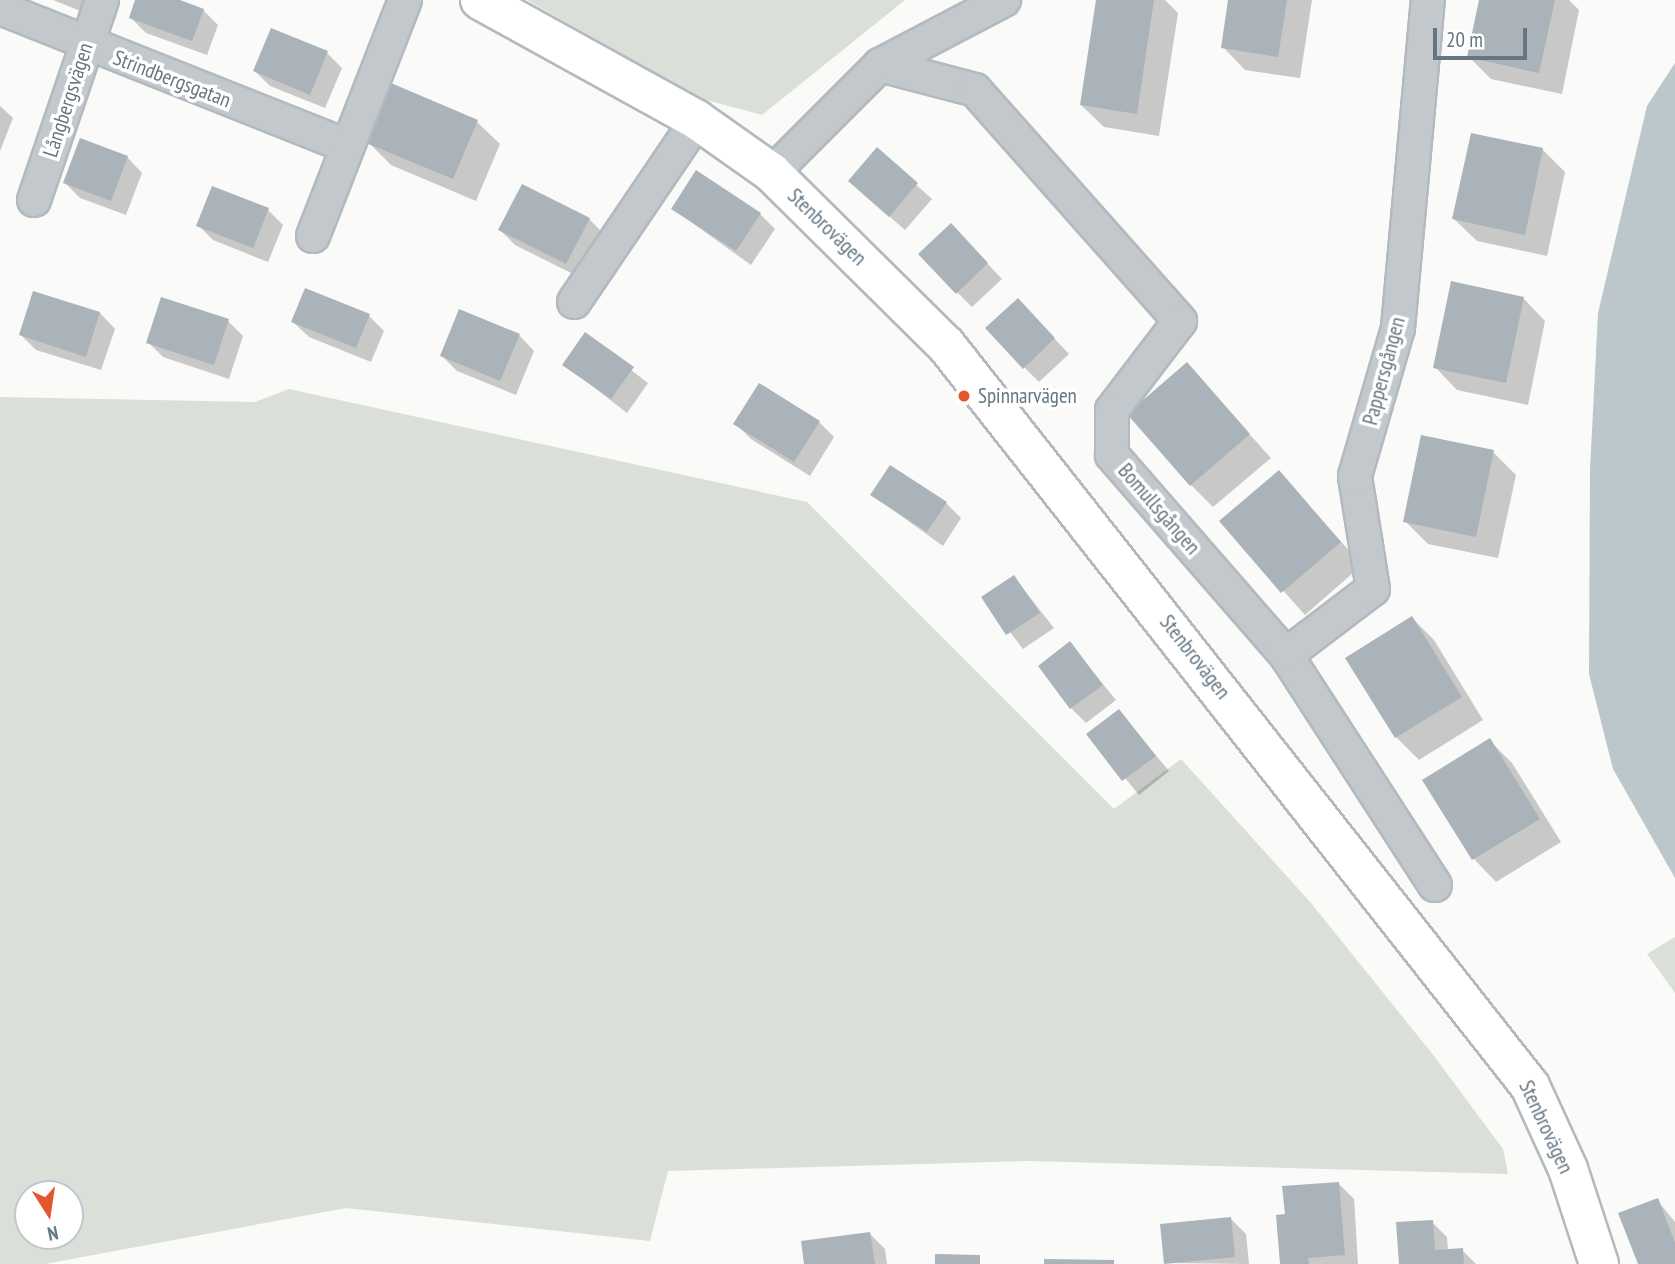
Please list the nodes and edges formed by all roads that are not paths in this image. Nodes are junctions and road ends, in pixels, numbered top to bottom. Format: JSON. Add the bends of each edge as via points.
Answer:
{"nodes":[{"id":1,"x":102,"y":0,"type":"edge"},
{"id":2,"x":405,"y":0,"type":"edge"},
{"id":3,"x":480,"y":0,"type":"edge"},
{"id":4,"x":1004,"y":0,"type":"edge"},
{"id":5,"x":1428,"y":0,"type":"edge"},
{"id":6,"x":0,"y":8,"type":"edge"},
{"id":7,"x":85,"y":46,"type":"junction"},
{"id":8,"x":880,"y":65,"type":"junction"},
{"id":9,"x":697,"y":120,"type":"junction"},
{"id":10,"x":346,"y":146,"type":"junction"},
{"id":11,"x":772,"y":173,"type":"junction"},
{"id":12,"x":34,"y":200,"type":"dead end"},
{"id":13,"x":313,"y":236,"type":"dead end"},
{"id":14,"x":574,"y":302,"type":"dead end"},
{"id":15,"x":1286,"y":655,"type":"junction"},
{"id":16,"x":1436,"y":885,"type":"dead end"},
{"id":17,"x":1599,"y":1264,"type":"edge"}],
"edges":[{"from":1,"to":7,"type":"street","name":"Långbergsvägen"},
{"from":2,"to":10,"type":"street"},
{"from":3,"to":9,"type":"street","name":"Stenbrovägen"},
{"from":4,"to":8,"type":"street"},
{"from":5,"to":15,"type":"street","name":"Pappersgången","via":[[1398,328],[1355,476],[1373,589]]},
{"from":6,"to":7,"type":"street","name":"Strindbergsgatan"},
{"from":7,"to":10,"type":"street","name":"Strindbergsgatan"},
{"from":7,"to":12,"type":"street","name":"Långbergsvägen"},
{"from":8,"to":11,"type":"street"},
{"from":8,"to":15,"type":"street","name":"Bomullsgången","via":[[975,90],[1180,321],[1112,410],[1112,455]]},
{"from":9,"to":11,"type":"street","name":"Stenbrovägen"},
{"from":9,"to":14,"type":"street"},
{"from":10,"to":13,"type":"street"},
{"from":11,"to":17,"type":"street","name":"Stenbrovägen","via":[[946,345],[1453,984],[1530,1086],[1568,1169]]},
{"from":15,"to":16,"type":"street","name":"Bomullsgången"}]}
